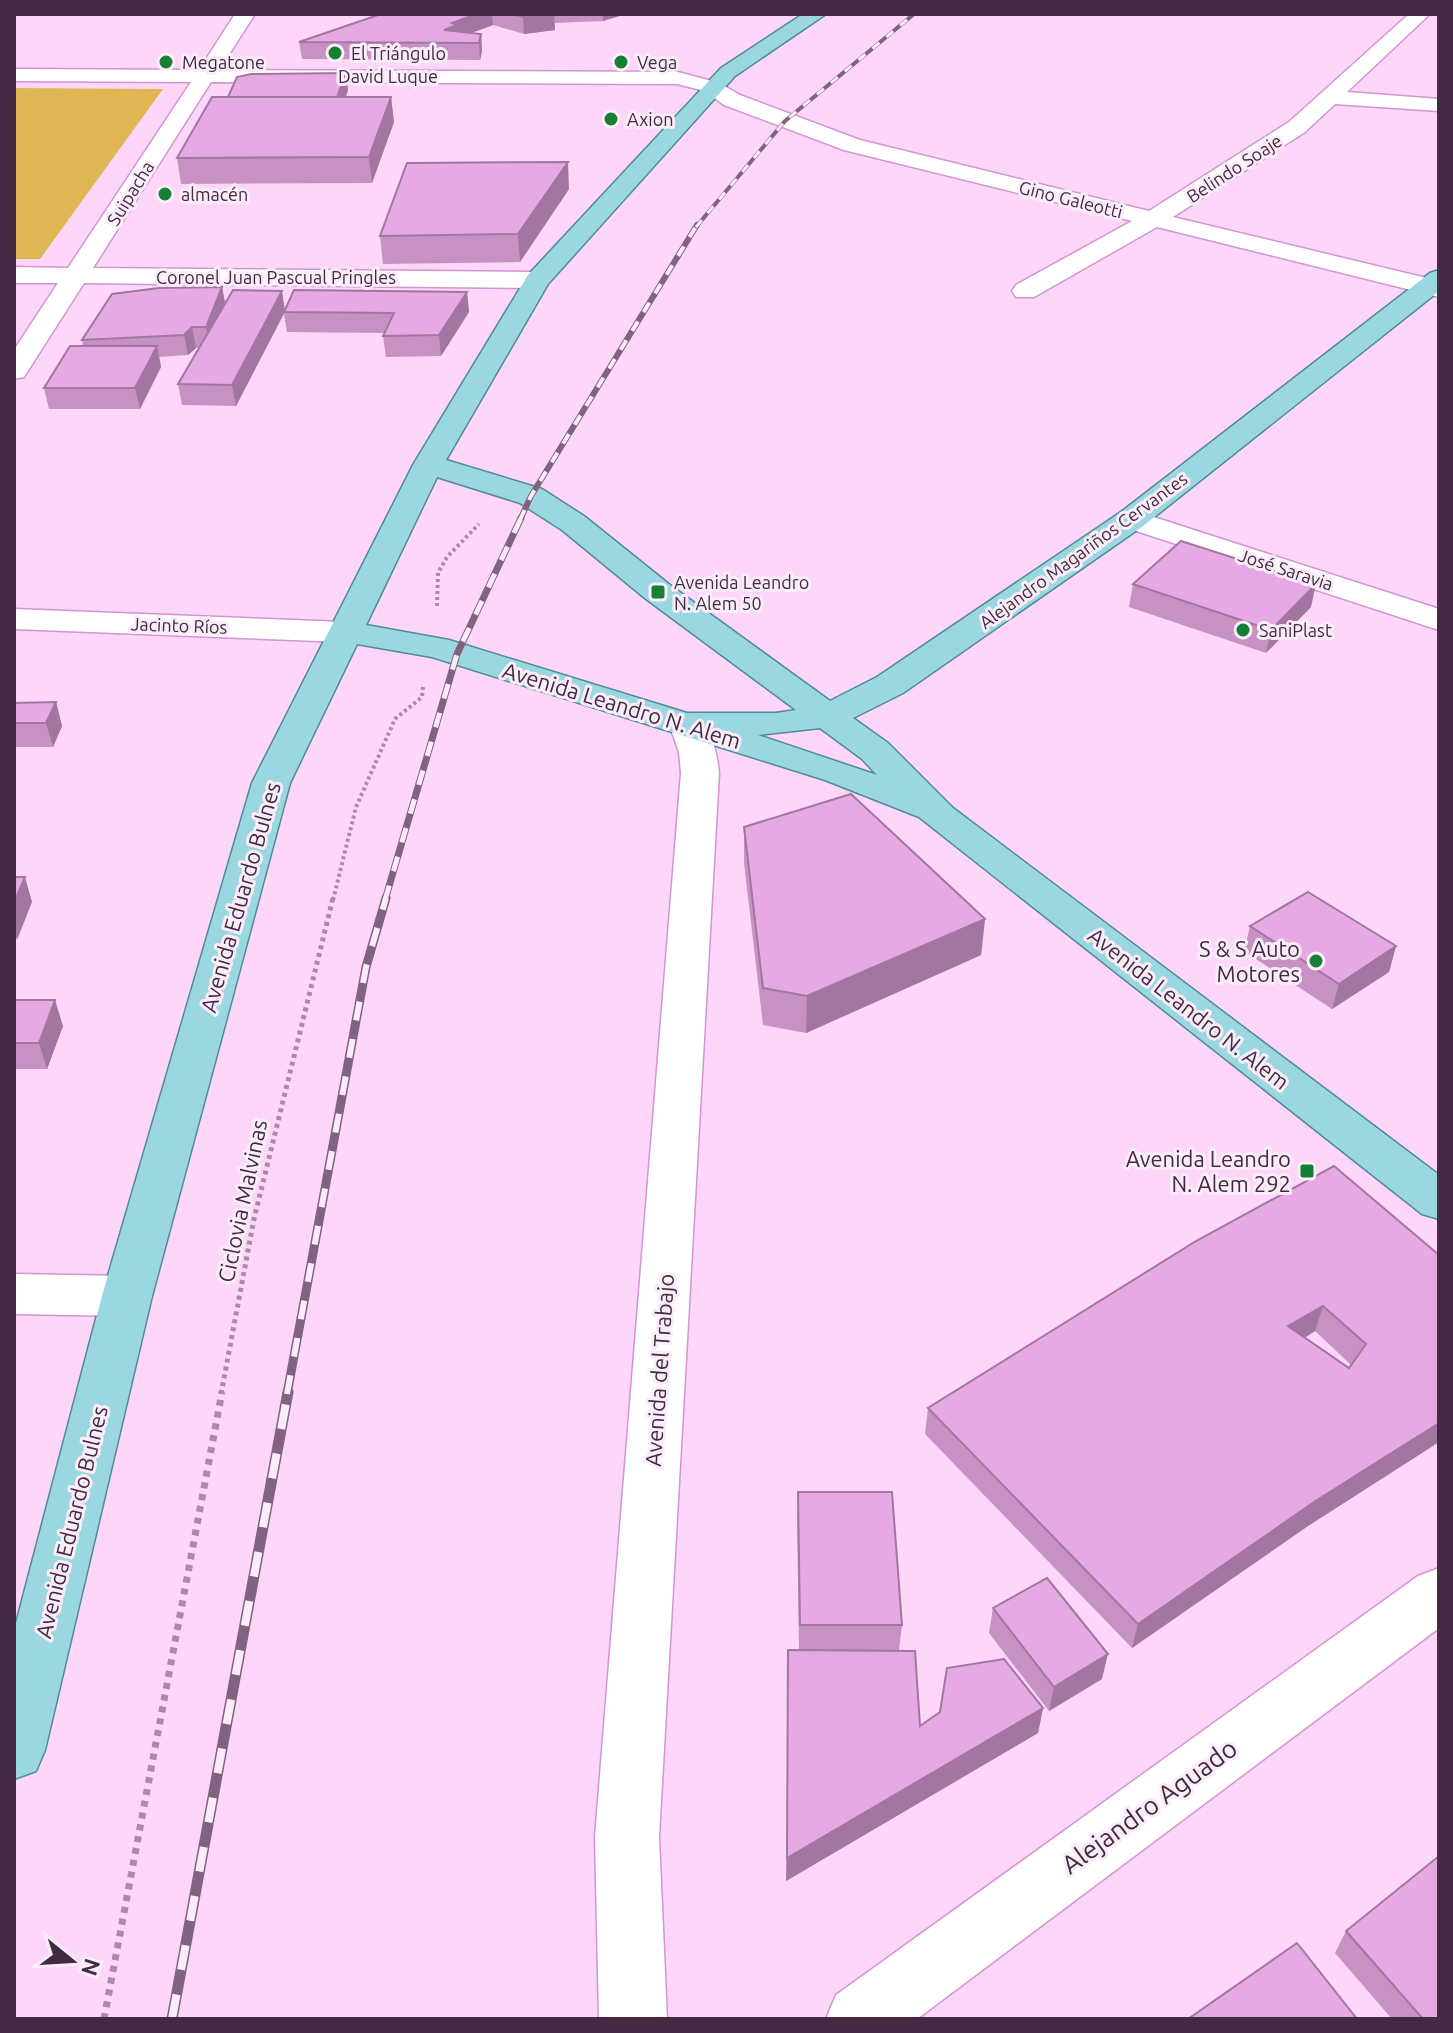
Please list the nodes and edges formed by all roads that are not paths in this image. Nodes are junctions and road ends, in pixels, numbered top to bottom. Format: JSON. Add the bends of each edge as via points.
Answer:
{"nodes":[{"id":1,"x":245,"y":14,"type":"edge"},
{"id":2,"x":816,"y":14,"type":"edge"},
{"id":3,"x":1420,"y":14,"type":"edge"},
{"id":4,"x":264,"y":57,"type":"dead end"},
{"id":5,"x":14,"y":75,"type":"edge"},
{"id":6,"x":205,"y":76,"type":"junction"},
{"id":7,"x":712,"y":87,"type":"junction"},
{"id":8,"x":1327,"y":97,"type":"junction"},
{"id":9,"x":1439,"y":105,"type":"edge"},
{"id":10,"x":1153,"y":219,"type":"junction"},
{"id":11,"x":14,"y":275,"type":"edge"},
{"id":12,"x":78,"y":276,"type":"junction"},
{"id":13,"x":537,"y":280,"type":"junction"},
{"id":14,"x":1435,"y":284,"type":"edge"},
{"id":15,"x":1025,"y":291,"type":"dead end"},
{"id":16,"x":14,"y":371,"type":"edge"},
{"id":17,"x":428,"y":465,"type":"junction"},
{"id":18,"x":1132,"y":519,"type":"junction"},
{"id":19,"x":14,"y":619,"type":"edge"},
{"id":20,"x":1439,"y":620,"type":"edge"},
{"id":21,"x":344,"y":632,"type":"junction"},
{"id":22,"x":829,"y":716,"type":"junction"},
{"id":23,"x":687,"y":724,"type":"junction"},
{"id":24,"x":939,"y":816,"type":"junction"},
{"id":25,"x":1439,"y":1201,"type":"edge"},
{"id":26,"x":14,"y":1294,"type":"edge"},
{"id":27,"x":127,"y":1296,"type":"junction"},
{"id":28,"x":1439,"y":1594,"type":"edge"},
{"id":29,"x":14,"y":1750,"type":"edge"},
{"id":30,"x":633,"y":2019,"type":"edge"},
{"id":31,"x":860,"y":2019,"type":"edge"}],
"edges":[{"from":1,"to":6,"type":"street","name":"Suipacha"},
{"from":2,"to":7,"type":"main road","name":"Avenida Eduardo Bulnes"},
{"from":3,"to":8,"type":"street","name":"Belindo Soaje"},
{"from":4,"to":6,"type":"street"},
{"from":5,"to":6,"type":"street","name":"David Luque"},
{"from":6,"to":7,"type":"street","name":"David Luque","via":[[678,78]]},
{"from":6,"to":12,"type":"street","name":"Suipacha"},
{"from":7,"to":10,"type":"street","name":"Gino Galeotti","via":[[732,100],[852,145]]},
{"from":7,"to":13,"type":"main road","name":"Avenida Eduardo Bulnes"},
{"from":8,"to":9,"type":"street"},
{"from":8,"to":10,"type":"street","name":"Belindo Soaje","via":[[1297,127]]},
{"from":10,"to":14,"type":"street","name":"Gino Galeotti"},
{"from":10,"to":15,"type":"street","name":"Belindo Soaje"},
{"from":11,"to":12,"type":"street","name":"Coronel Juan Pascual Pringles"},
{"from":12,"to":13,"type":"street","name":"Coronel Juan Pascual Pringles"},
{"from":12,"to":16,"type":"street","name":"Suipacha"},
{"from":13,"to":17,"type":"main road","name":"Avenida Eduardo Bulnes"},
{"from":14,"to":18,"type":"main road","name":"Alejandro Magariños Cervantes"},
{"from":17,"to":21,"type":"main road","name":"Avenida Eduardo Bulnes"},
{"from":17,"to":22,"type":"main road","name":"Avenida Leandro N. Alem","via":[[531,496]]},
{"from":18,"to":20,"type":"street","name":"José Saravia"},
{"from":18,"to":22,"type":"main road","name":"Alejandro Magariños Cervantes","via":[[890,685]]},
{"from":19,"to":21,"type":"street","name":"Jacinto Ríos"},
{"from":21,"to":23,"type":"main road","name":"Avenida Leandro N. Alem","via":[[430,645]]},
{"from":21,"to":27,"type":"main road","name":"Avenida Eduardo Bulnes","via":[[271,783]]},
{"from":22,"to":23,"type":"main road","name":"Alejandro Magariños Cervantes","via":[[776,724]]},
{"from":22,"to":24,"type":"main road","name":"Avenida Leandro N. Alem","via":[[875,751]]},
{"from":23,"to":24,"type":"main road","name":"Avenida Leandro N. Alem","via":[[838,772]]},
{"from":23,"to":30,"type":"street","name":"Avenida del Trabajo","via":[[700,773],[627,1837]]},
{"from":24,"to":25,"type":"main road","name":"Avenida Leandro N. Alem"},
{"from":26,"to":27,"type":"street"},
{"from":27,"to":29,"type":"main road","name":"Avenida Eduardo Bulnes"},
{"from":28,"to":31,"type":"street","name":"Alejandro Aguado"}]}
